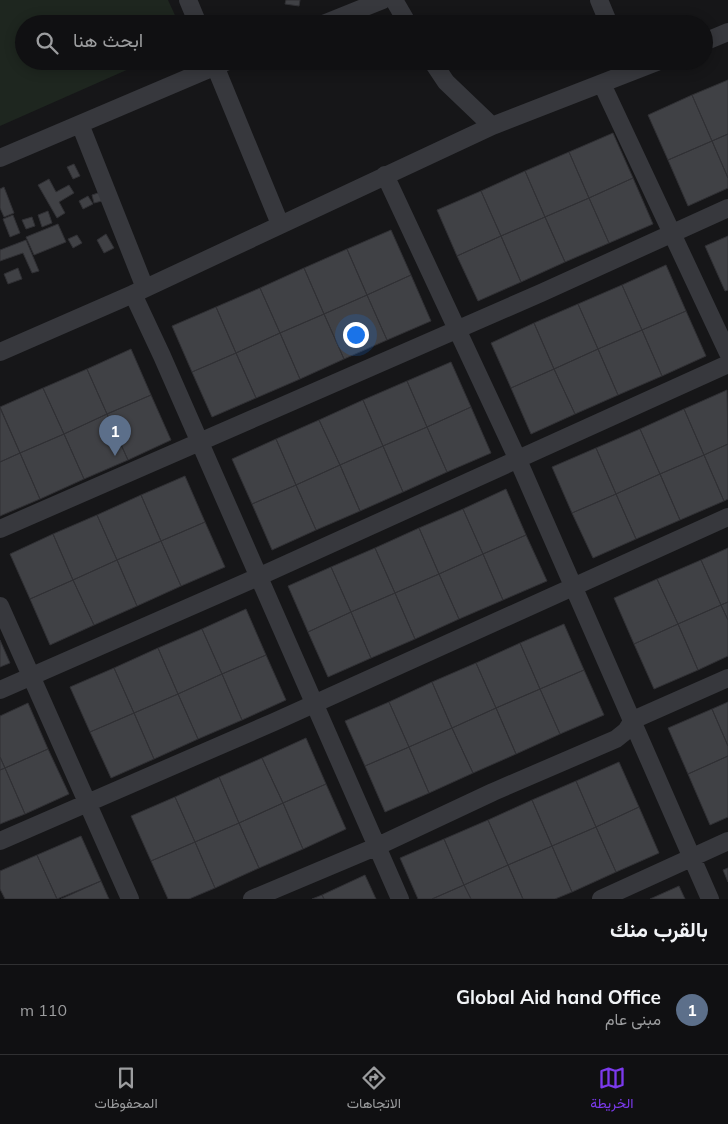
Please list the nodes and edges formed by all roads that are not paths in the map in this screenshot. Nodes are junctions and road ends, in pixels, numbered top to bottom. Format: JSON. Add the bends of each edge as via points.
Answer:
{"nodes":[{"id":1,"x":188,"y":0,"type":"edge"},
{"id":2,"x":383,"y":0,"type":"edge"},
{"id":3,"x":394,"y":0,"type":"edge"},
{"id":4,"x":599,"y":0,"type":"edge"},
{"id":5,"x":194,"y":15,"type":"edge"},
{"id":6,"x":346,"y":15,"type":"edge"},
{"id":7,"x":403,"y":15,"type":"edge"},
{"id":8,"x":605,"y":15,"type":"edge"},
{"id":9,"x":728,"y":32,"type":"edge"},
{"id":10,"x":713,"y":38,"type":"edge"},
{"id":11,"x":203,"y":70,"type":"edge"},
{"id":12,"x":222,"y":70,"type":"edge"},
{"id":13,"x":438,"y":70,"type":"edge"},
{"id":14,"x":624,"y":70,"type":"edge"},
{"id":15,"x":602,"y":84,"type":"junction"},
{"id":16,"x":80,"y":124,"type":"junction"},
{"id":17,"x":492,"y":126,"type":"junction"},
{"id":18,"x":0,"y":158,"type":"edge"},
{"id":19,"x":385,"y":174,"type":"junction"},
{"id":20,"x":728,"y":208,"type":"edge"},
{"id":21,"x":280,"y":224,"type":"junction"},
{"id":22,"x":673,"y":232,"type":"junction"},
{"id":23,"x":139,"y":291,"type":"junction"},
{"id":24,"x":456,"y":330,"type":"junction"},
{"id":25,"x":0,"y":352,"type":"edge"},
{"id":26,"x":728,"y":353,"type":"edge"},
{"id":27,"x":728,"y":364,"type":"edge"},
{"id":28,"x":199,"y":443,"type":"junction"},
{"id":29,"x":518,"y":460,"type":"junction"},
{"id":30,"x":728,"y":517,"type":"edge"},
{"id":31,"x":0,"y":529,"type":"edge"},
{"id":32,"x":258,"y":577,"type":"junction"},
{"id":33,"x":574,"y":585,"type":"junction"},
{"id":34,"x":0,"y":606,"type":"edge"},
{"id":35,"x":32,"y":676,"type":"junction"},
{"id":36,"x":728,"y":678,"type":"edge"},
{"id":37,"x":0,"y":690,"type":"edge"},
{"id":38,"x":313,"y":703,"type":"junction"},
{"id":39,"x":633,"y":720,"type":"junction"},
{"id":40,"x":87,"y":803,"type":"junction"},
{"id":41,"x":0,"y":842,"type":"edge"},
{"id":42,"x":728,"y":842,"type":"edge"},
{"id":43,"x":378,"y":846,"type":"junction"},
{"id":44,"x":692,"y":857,"type":"junction"},
{"id":45,"x":130,"y":899,"type":"edge"},
{"id":46,"x":252,"y":899,"type":"edge"},
{"id":47,"x":400,"y":899,"type":"edge"},
{"id":48,"x":600,"y":899,"type":"edge"},
{"id":49,"x":710,"y":899,"type":"edge"}],
"edges":[{"from":1,"to":5,"type":"street"},
{"from":2,"to":6,"type":"street"},
{"from":3,"to":7,"type":"street"},
{"from":4,"to":8,"type":"street"},
{"from":9,"to":10,"type":"street"},
{"from":11,"to":16,"type":"street"},
{"from":12,"to":21,"type":"street"},
{"from":13,"to":17,"type":"street","via":[[446,82]]},
{"from":14,"to":15,"type":"street"},
{"from":15,"to":17,"type":"street"},
{"from":15,"to":22,"type":"street"},
{"from":16,"to":18,"type":"street"},
{"from":16,"to":23,"type":"street"},
{"from":17,"to":19,"type":"street"},
{"from":19,"to":21,"type":"street"},
{"from":19,"to":24,"type":"street"},
{"from":20,"to":22,"type":"street"},
{"from":21,"to":23,"type":"street"},
{"from":22,"to":24,"type":"street"},
{"from":22,"to":26,"type":"street"},
{"from":23,"to":25,"type":"street"},
{"from":23,"to":28,"type":"street"},
{"from":24,"to":28,"type":"street"},
{"from":24,"to":29,"type":"street"},
{"from":27,"to":29,"type":"street"},
{"from":28,"to":31,"type":"street"},
{"from":28,"to":32,"type":"street"},
{"from":29,"to":32,"type":"street"},
{"from":29,"to":33,"type":"street"},
{"from":30,"to":33,"type":"street"},
{"from":32,"to":35,"type":"street"},
{"from":32,"to":38,"type":"street"},
{"from":33,"to":38,"type":"street"},
{"from":33,"to":39,"type":"street"},
{"from":34,"to":35,"type":"street"},
{"from":35,"to":37,"type":"street"},
{"from":35,"to":40,"type":"street"},
{"from":36,"to":39,"type":"street"},
{"from":38,"to":40,"type":"street"},
{"from":38,"to":43,"type":"street"},
{"from":39,"to":43,"type":"street","via":[[626,732],[616,739]]},
{"from":39,"to":44,"type":"street"},
{"from":40,"to":41,"type":"street"},
{"from":40,"to":45,"type":"street"},
{"from":42,"to":44,"type":"street"},
{"from":43,"to":46,"type":"street"},
{"from":43,"to":47,"type":"street"},
{"from":44,"to":48,"type":"street"},
{"from":44,"to":49,"type":"street"}]}
